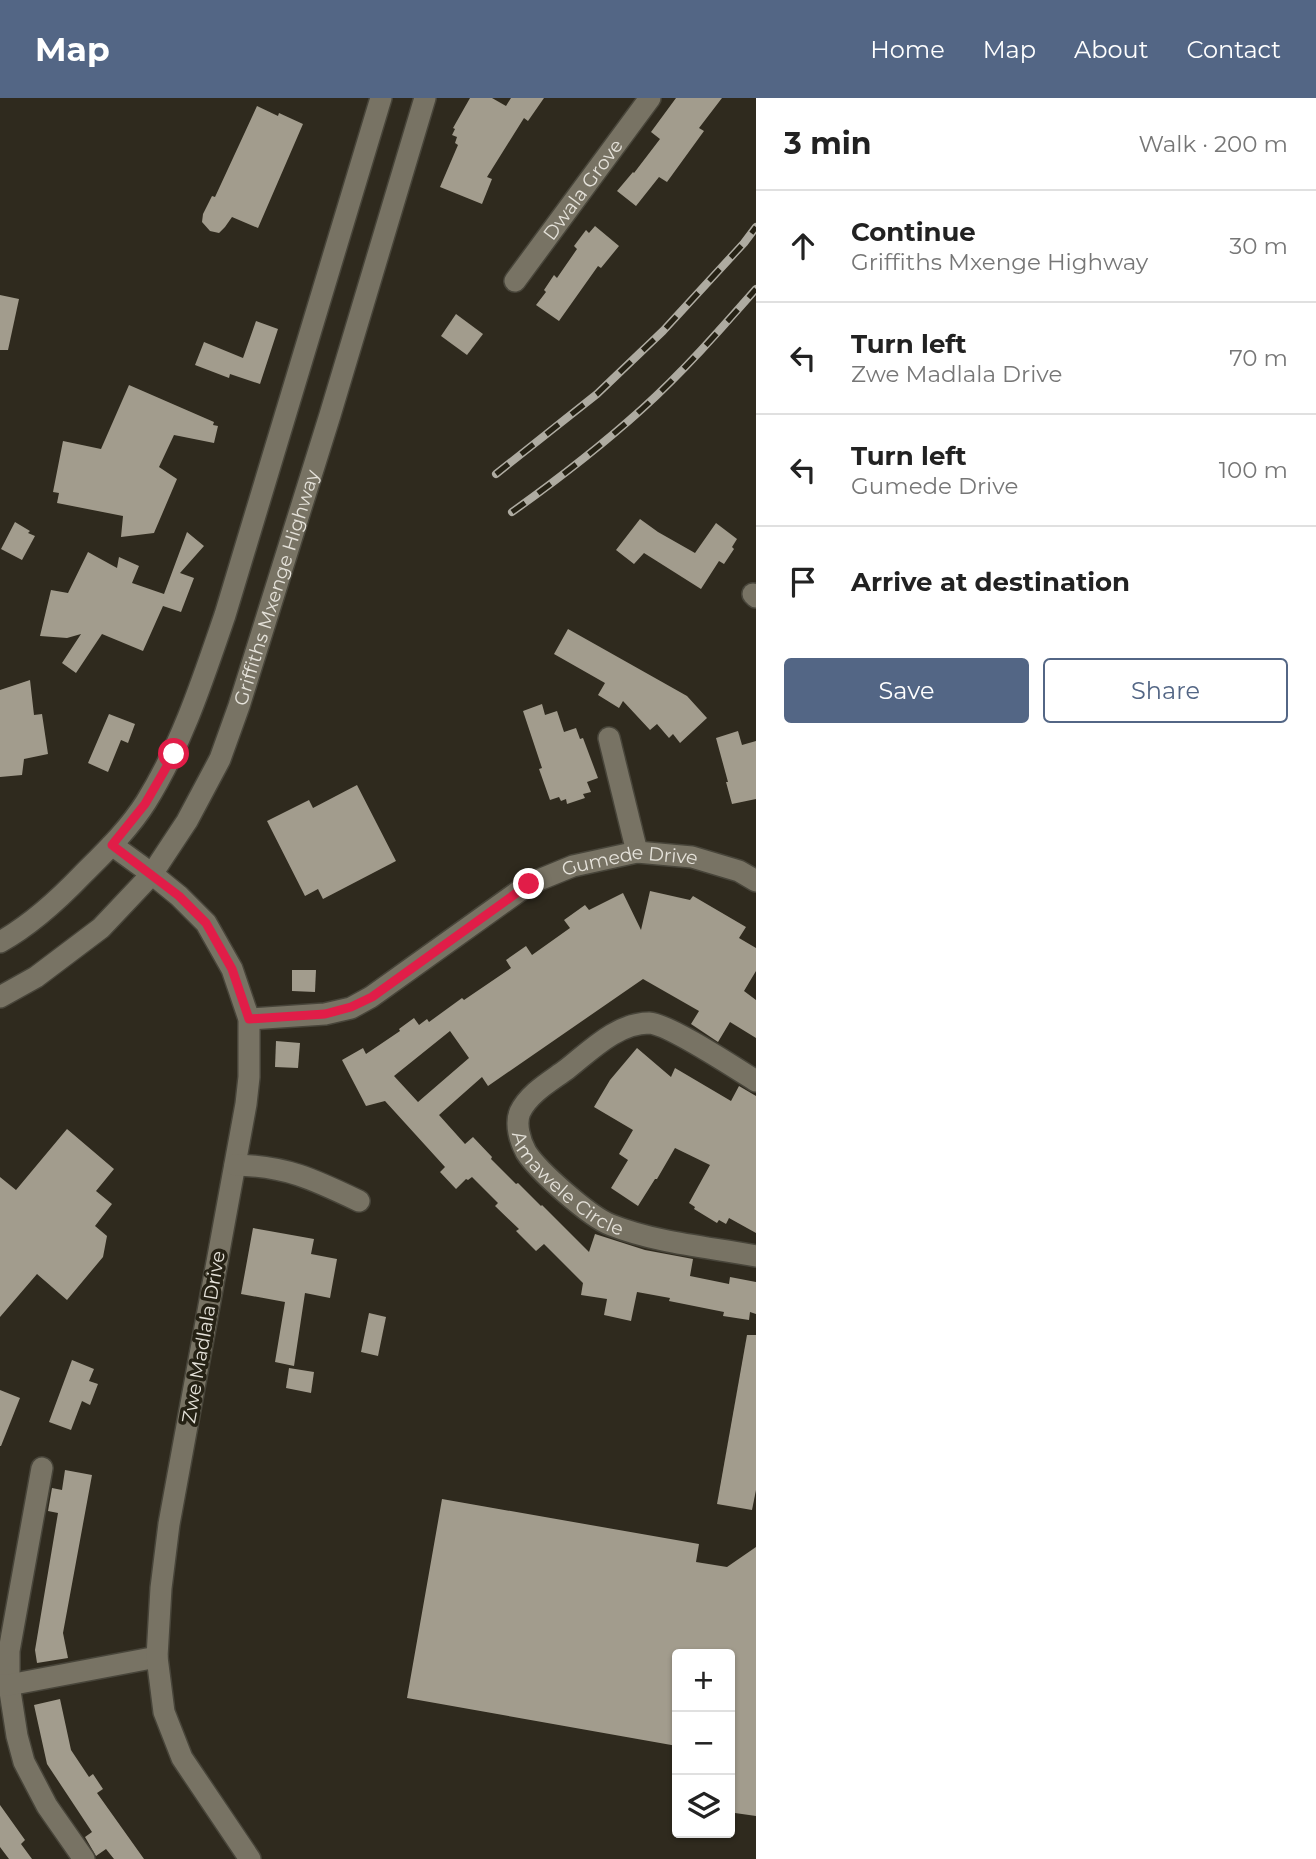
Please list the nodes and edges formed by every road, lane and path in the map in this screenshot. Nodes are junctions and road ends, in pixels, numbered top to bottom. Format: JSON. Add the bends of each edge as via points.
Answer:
{"nodes":[{"id":1,"x":381,"y":98,"type":"edge"},
{"id":2,"x":425,"y":98,"type":"edge"},
{"id":3,"x":650,"y":98,"type":"edge"},
{"id":4,"x":515,"y":281,"type":"dead end"},
{"id":5,"x":609,"y":738,"type":"dead end"},
{"id":6,"x":112,"y":845,"type":"junction"},
{"id":7,"x":637,"y":852,"type":"junction"},
{"id":8,"x":152,"y":874,"type":"junction"},
{"id":9,"x":756,"y":881,"type":"edge"},
{"id":10,"x":0,"y":942,"type":"edge"},
{"id":11,"x":0,"y":998,"type":"edge"},
{"id":12,"x":249,"y":1019,"type":"junction"},
{"id":13,"x":756,"y":1081,"type":"edge"},
{"id":14,"x":234,"y":1165,"type":"junction"},
{"id":15,"x":359,"y":1201,"type":"dead end"},
{"id":16,"x":756,"y":1255,"type":"edge"},
{"id":17,"x":42,"y":1468,"type":"dead end"},
{"id":18,"x":157,"y":1657,"type":"junction"},
{"id":19,"x":4,"y":1685,"type":"edge"},
{"id":20,"x":83,"y":1859,"type":"edge"},
{"id":21,"x":250,"y":1859,"type":"edge"}],
"edges":[{"from":1,"to":6,"type":"street","via":[[197,697],[174,754],[145,804]]},
{"from":2,"to":8,"type":"street","name":"Griffiths Mxenge Highway","via":[[240,706],[187,821]]},
{"from":3,"to":4,"type":"street","name":"Dwala Grove"},
{"from":5,"to":7,"type":"street"},
{"from":6,"to":8,"type":"street","name":"Zwe Madlala Drive"},
{"from":6,"to":10,"type":"street","via":[[63,895]]},
{"from":7,"to":9,"type":"street","name":"Gumede Drive","via":[[692,857]]},
{"from":7,"to":12,"type":"street","name":"Gumede Drive","via":[[573,866],[529,884],[372,997],[351,1007],[325,1014]]},
{"from":8,"to":11,"type":"street","name":"Griffiths Mxenge Highway","via":[[101,928]]},
{"from":8,"to":12,"type":"street","name":"Zwe Madlala Drive","via":[[206,923],[232,969]]},
{"from":12,"to":14,"type":"street","name":"Zwe Madlala Drive","via":[[249,1077]]},
{"from":13,"to":16,"type":"street","name":"Amawele Circle","via":[[670,1030],[650,1023],[631,1026],[613,1034],[532,1096],[519,1114],[517,1130],[526,1152],[546,1176],[608,1224],[655,1238]]},
{"from":14,"to":15,"type":"street","via":[[290,1172]]},
{"from":14,"to":18,"type":"street","name":"Zwe Madlala Drive","via":[[169,1524]]},
{"from":17,"to":19,"type":"street"},
{"from":18,"to":19,"type":"street"},
{"from":18,"to":21,"type":"street","name":"Zwe Madlala Drive","via":[[164,1712],[181,1758]]},
{"from":19,"to":20,"type":"street","via":[[24,1762]]}]}
